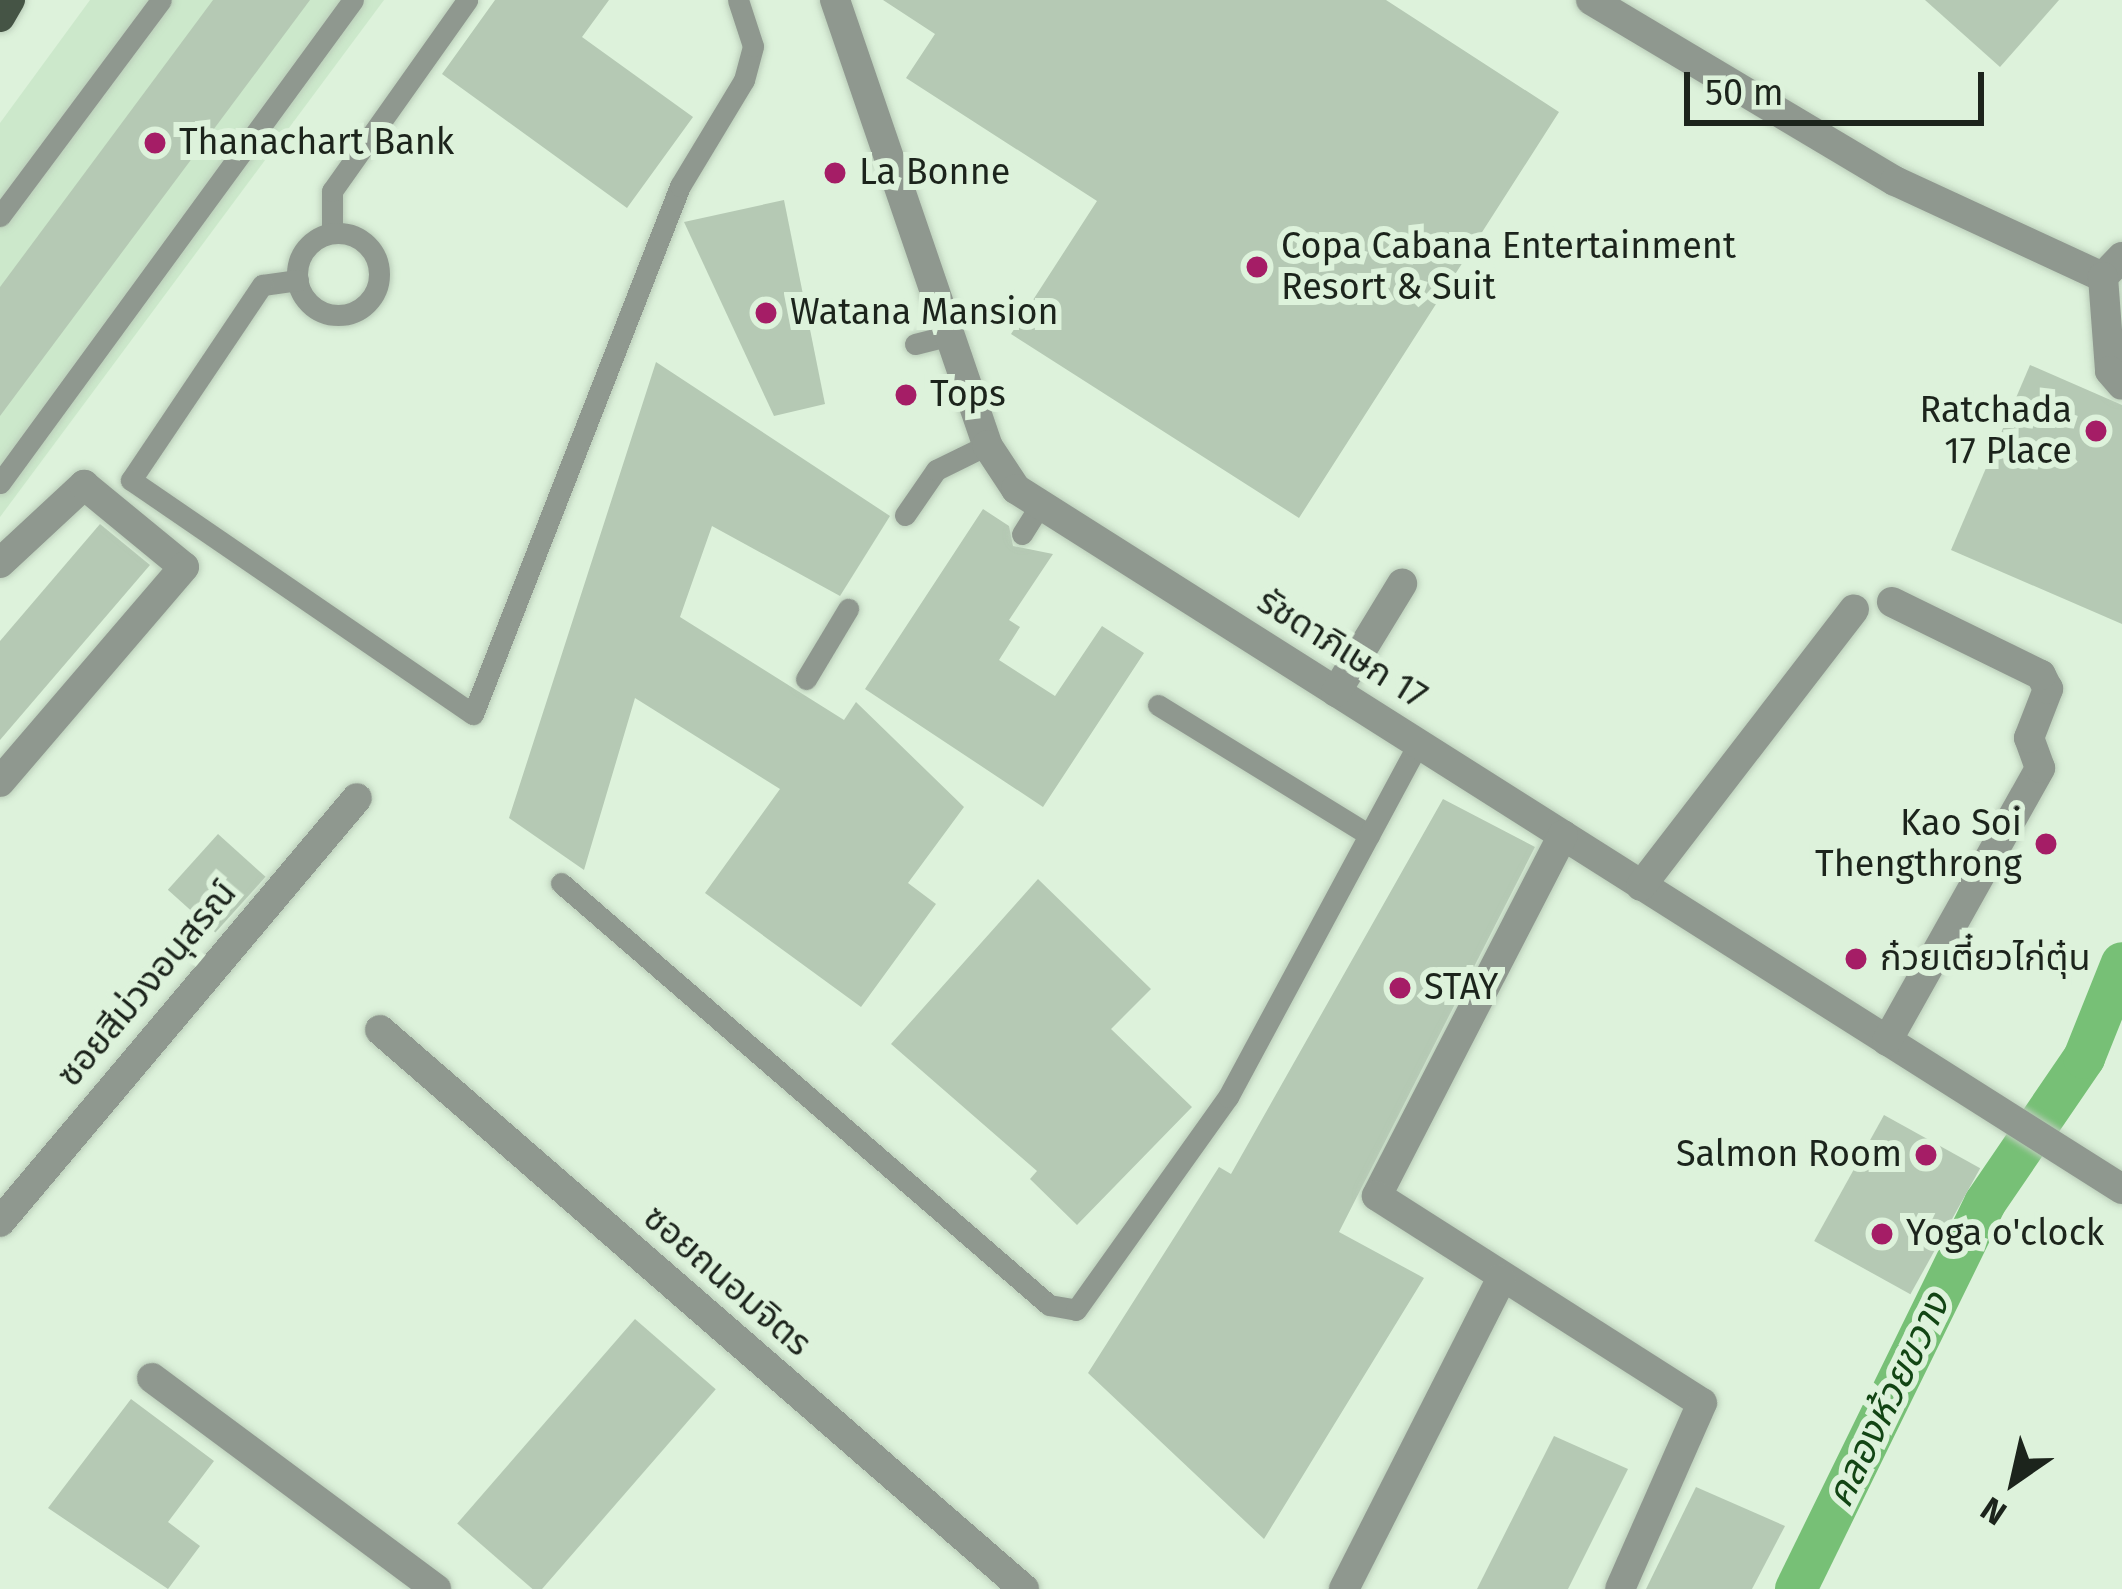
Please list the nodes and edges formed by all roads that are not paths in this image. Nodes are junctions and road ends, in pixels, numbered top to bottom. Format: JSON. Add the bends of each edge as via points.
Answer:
{"nodes":[{"id":1,"x":10,"y":0,"type":"edge"},
{"id":2,"x":161,"y":0,"type":"edge"},
{"id":3,"x":353,"y":0,"type":"edge"},
{"id":4,"x":467,"y":0,"type":"edge"},
{"id":5,"x":738,"y":0,"type":"edge"},
{"id":6,"x":835,"y":0,"type":"edge"},
{"id":7,"x":1591,"y":0,"type":"edge"},
{"id":8,"x":0,"y":17,"type":"edge"},
{"id":9,"x":0,"y":216,"type":"edge"},
{"id":10,"x":332,"y":233,"type":"junction"},
{"id":11,"x":2113,"y":267,"type":"edge"},
{"id":12,"x":298,"y":280,"type":"junction"},
{"id":13,"x":950,"y":335,"type":"junction"},
{"id":14,"x":915,"y":344,"type":"dead end"},
{"id":15,"x":2122,"y":385,"type":"edge"},
{"id":16,"x":987,"y":445,"type":"junction"},
{"id":17,"x":0,"y":483,"type":"edge"},
{"id":18,"x":1041,"y":504,"type":"junction"},
{"id":19,"x":905,"y":515,"type":"dead end"},
{"id":20,"x":1022,"y":533,"type":"dead end"},
{"id":21,"x":0,"y":563,"type":"edge"},
{"id":22,"x":1402,"y":584,"type":"dead end"},
{"id":23,"x":1892,"y":602,"type":"dead end"},
{"id":24,"x":848,"y":609,"type":"dead end"},
{"id":25,"x":1854,"y":609,"type":"dead end"},
{"id":26,"x":806,"y":679,"type":"dead end"},
{"id":27,"x":1336,"y":692,"type":"junction"},
{"id":28,"x":1158,"y":705,"type":"dead end"},
{"id":29,"x":1418,"y":743,"type":"junction"},
{"id":30,"x":0,"y":782,"type":"edge"},
{"id":31,"x":357,"y":798,"type":"dead end"},
{"id":32,"x":1369,"y":835,"type":"junction"},
{"id":33,"x":1563,"y":835,"type":"junction"},
{"id":34,"x":561,"y":883,"type":"dead end"},
{"id":35,"x":1641,"y":886,"type":"junction"},
{"id":36,"x":380,"y":1030,"type":"dead end"},
{"id":37,"x":1887,"y":1041,"type":"junction"},
{"id":38,"x":2122,"y":1189,"type":"edge"},
{"id":39,"x":0,"y":1222,"type":"edge"},
{"id":40,"x":1501,"y":1279,"type":"junction"},
{"id":41,"x":152,"y":1378,"type":"dead end"},
{"id":42,"x":436,"y":1589,"type":"edge"},
{"id":43,"x":1024,"y":1589,"type":"edge"},
{"id":44,"x":1344,"y":1589,"type":"edge"},
{"id":45,"x":1620,"y":1589,"type":"edge"}],
"edges":[{"from":1,"to":8,"type":"main road"},
{"from":2,"to":9,"type":"lane"},
{"from":3,"to":17,"type":"lane"},
{"from":4,"to":10,"type":"lane","via":[[332,191]]},
{"from":5,"to":12,"type":"lane","via":[[752,59],[680,186],[473,714],[131,480],[262,285]]},
{"from":6,"to":13,"type":"street","name":"รัชดาภิเษก 17"},
{"from":7,"to":11,"type":"street","via":[[1895,181]]},
{"from":10,"to":12,"type":"lane","via":[[302,255]]},
{"from":10,"to":12,"type":"lane","via":[[358,238],[377,259],[370,299],[333,314]]},
{"from":11,"to":15,"type":"street","via":[[2110,371]]},
{"from":13,"to":14,"type":"lane"},
{"from":13,"to":16,"type":"street","name":"รัชดาภิเษก 17"},
{"from":16,"to":18,"type":"street","name":"รัชดาภิเษก 17","via":[[1016,489]]},
{"from":16,"to":19,"type":"lane","via":[[936,470]]},
{"from":18,"to":20,"type":"lane"},
{"from":18,"to":27,"type":"street","name":"รัชดาภิเษก 17"},
{"from":21,"to":30,"type":"street","via":[[84,485],[184,567]]},
{"from":22,"to":27,"type":"street"},
{"from":23,"to":37,"type":"street","via":[[2041,675],[2048,689],[2029,738],[2040,768]]},
{"from":24,"to":26,"type":"lane"},
{"from":25,"to":35,"type":"street"},
{"from":27,"to":29,"type":"street","name":"รัชดาภิเษก 17"},
{"from":28,"to":32,"type":"lane"},
{"from":29,"to":32,"type":"lane"},
{"from":29,"to":33,"type":"street","name":"รัชดาภิเษก 17"},
{"from":31,"to":39,"type":"street","name":"ซอยสีม่วงอนุสรณ์"},
{"from":32,"to":34,"type":"lane","via":[[1228,1097],[1065,1312]]},
{"from":33,"to":35,"type":"street","name":"รัชดาภิเษก 17"},
{"from":33,"to":40,"type":"street","via":[[1377,1196]]},
{"from":35,"to":37,"type":"street","name":"รัชดาภิเษก 17"},
{"from":36,"to":43,"type":"street","name":"ซอยถนอมจิตร"},
{"from":37,"to":38,"type":"street","name":"รัชดาภิเษก 17"},
{"from":40,"to":44,"type":"street"},
{"from":40,"to":45,"type":"street","via":[[1702,1403]]},
{"from":41,"to":42,"type":"street"}]}
